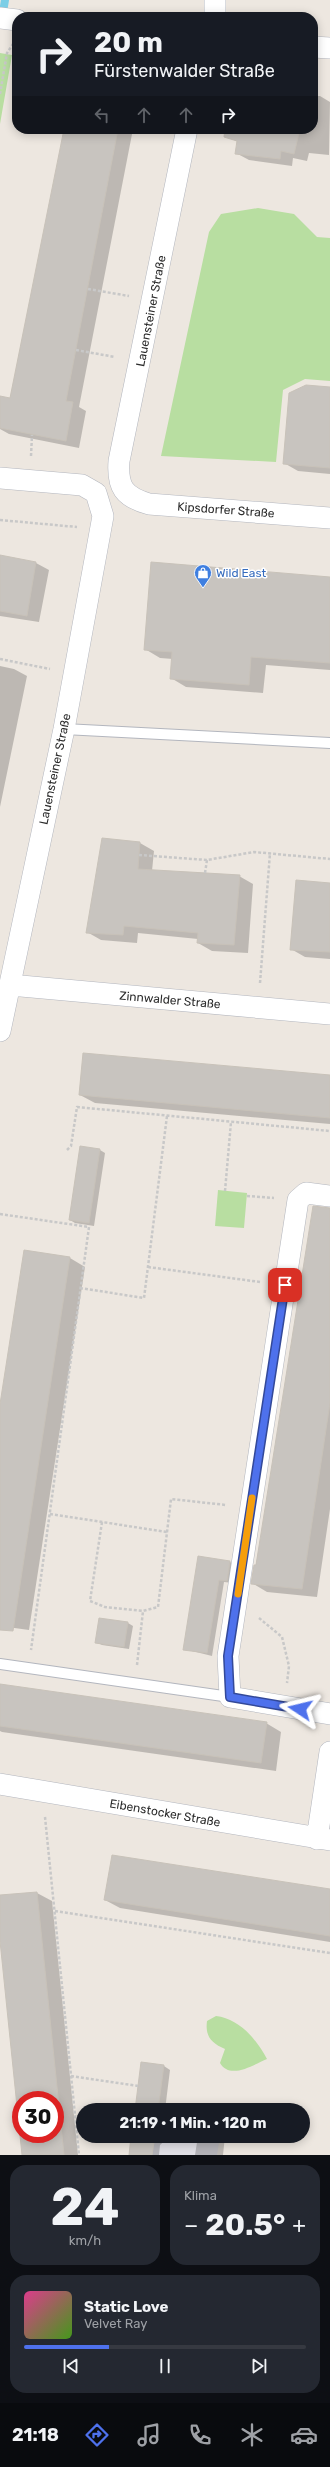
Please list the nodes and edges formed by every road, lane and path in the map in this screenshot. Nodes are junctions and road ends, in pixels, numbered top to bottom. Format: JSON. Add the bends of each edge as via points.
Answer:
{"nodes":[{"id":1,"x":215,"y":0,"type":"edge"},
{"id":2,"x":215,"y":12,"type":"edge"},
{"id":3,"x":0,"y":18,"type":"edge"},
{"id":4,"x":12,"y":19,"type":"edge"},
{"id":5,"x":12,"y":46,"type":"edge"},
{"id":6,"x":318,"y":47,"type":"edge"},
{"id":7,"x":330,"y":48,"type":"edge"},
{"id":8,"x":0,"y":94,"type":"edge"},
{"id":9,"x":186,"y":134,"type":"edge"},
{"id":10,"x":88,"y":289,"type":"dead end"},
{"id":11,"x":153,"y":301,"type":"junction"},
{"id":12,"x":76,"y":350,"type":"dead end"},
{"id":13,"x":141,"y":361,"type":"junction"},
{"id":14,"x":0,"y":478,"type":"edge"},
{"id":15,"x":125,"y":492,"type":"joint"},
{"id":16,"x":330,"y":518,"type":"edge"},
{"id":17,"x":0,"y":520,"type":"edge"},
{"id":18,"x":102,"y":529,"type":"junction"},
{"id":19,"x":0,"y":659,"type":"edge"},
{"id":20,"x":34,"y":666,"type":"dead end"},
{"id":21,"x":64,"y":729,"type":"junction"},
{"id":22,"x":330,"y":743,"type":"edge"},
{"id":23,"x":270,"y":853,"type":"junction"},
{"id":24,"x":139,"y":855,"type":"dead end"},
{"id":25,"x":330,"y":858,"type":"edge"},
{"id":26,"x":207,"y":860,"type":"junction"},
{"id":27,"x":205,"y":873,"type":"dead end"},
{"id":28,"x":262,"y":956,"type":"dead end"},
{"id":29,"x":10,"y":985,"type":"junction"},
{"id":30,"x":330,"y":1014,"type":"edge"},
{"id":31,"x":0,"y":1031,"type":"edge"},
{"id":32,"x":167,"y":1116,"type":"junction"},
{"id":33,"x":231,"y":1122,"type":"junction"},
{"id":34,"x":330,"y":1132,"type":"edge"},
{"id":35,"x":67,"y":1150,"type":"dead end"},
{"id":36,"x":225,"y":1191,"type":"dead end"},
{"id":37,"x":330,"y":1196,"type":"edge"},
{"id":38,"x":0,"y":1214,"type":"edge"},
{"id":39,"x":148,"y":1267,"type":"junction"},
{"id":40,"x":285,"y":1285,"type":"junction"},
{"id":41,"x":80,"y":1288,"type":"junction"},
{"id":42,"x":251,"y":1507,"type":"junction"},
{"id":43,"x":50,"y":1514,"type":"junction"},
{"id":44,"x":102,"y":1522,"type":"junction"},
{"id":45,"x":166,"y":1532,"type":"junction"},
{"id":46,"x":237,"y":1599,"type":"junction"},
{"id":47,"x":143,"y":1611,"type":"junction"},
{"id":48,"x":0,"y":1664,"type":"edge"},
{"id":49,"x":29,"y":1668,"type":"junction"},
{"id":50,"x":134,"y":1683,"type":"junction"},
{"id":51,"x":230,"y":1697,"type":"junction"},
{"id":52,"x":284,"y":1706,"type":"junction"},
{"id":53,"x":330,"y":1714,"type":"edge"},
{"id":54,"x":330,"y":1752,"type":"edge"},
{"id":55,"x":0,"y":1784,"type":"edge"},
{"id":56,"x":42,"y":1791,"type":"junction"},
{"id":57,"x":324,"y":1840,"type":"edge"},
{"id":58,"x":55,"y":1911,"type":"junction"},
{"id":59,"x":330,"y":1953,"type":"edge"},
{"id":60,"x":71,"y":2076,"type":"junction"},
{"id":61,"x":138,"y":2086,"type":"dead end"},
{"id":62,"x":79,"y":2155,"type":"edge"}],
"edges":[{"from":1,"to":2,"type":"street"},
{"from":3,"to":4,"type":"street"},
{"from":5,"to":8,"type":"path","via":[[7,53]]},
{"from":6,"to":7,"type":"street"},
{"from":9,"to":11,"type":"street","name":"Lauensteiner Straße"},
{"from":10,"to":11,"type":"path"},
{"from":11,"to":13,"type":"street","name":"Lauensteiner Straße"},
{"from":12,"to":13,"type":"path"},
{"from":13,"to":15,"type":"street","name":"Lauensteiner Straße","via":[[119,461],[118,477]]},
{"from":14,"to":18,"type":"street","name":"Lauensteiner Straße","via":[[82,485],[96,493],[101,506]]},
{"from":15,"to":16,"type":"street","name":"Kipsdorfer Straße","via":[[134,500],[149,504]]},
{"from":17,"to":18,"type":"path"},
{"from":18,"to":21,"type":"street","name":"Lauensteiner Straße"},
{"from":19,"to":20,"type":"path"},
{"from":21,"to":22,"type":"lane"},
{"from":21,"to":29,"type":"street","name":"Lauensteiner Straße"},
{"from":23,"to":25,"type":"path"},
{"from":23,"to":26,"type":"path","via":[[254,852]]},
{"from":23,"to":28,"type":"path"},
{"from":24,"to":26,"type":"path"},
{"from":26,"to":27,"type":"path"},
{"from":29,"to":30,"type":"street","name":"Zinnwalder Straße"},
{"from":29,"to":31,"type":"street","name":"Lauensteiner Straße"},
{"from":32,"to":33,"type":"path"},
{"from":32,"to":35,"type":"path","via":[[77,1107],[71,1146]]},
{"from":32,"to":39,"type":"path"},
{"from":33,"to":34,"type":"path"},
{"from":33,"to":36,"type":"path"},
{"from":37,"to":40,"type":"street","via":[[306,1193],[298,1200]]},
{"from":38,"to":41,"type":"path","via":[[89,1227]]},
{"from":39,"to":40,"type":"path"},
{"from":39,"to":41,"type":"path","via":[[144,1298]]},
{"from":40,"to":42,"type":"street"},
{"from":41,"to":43,"type":"path"},
{"from":42,"to":45,"type":"path","via":[[171,1499]]},
{"from":42,"to":46,"type":"street"},
{"from":43,"to":44,"type":"path"},
{"from":43,"to":49,"type":"path"},
{"from":44,"to":45,"type":"path"},
{"from":44,"to":47,"type":"path","via":[[90,1601],[106,1607]]},
{"from":45,"to":47,"type":"path","via":[[158,1606]]},
{"from":46,"to":51,"type":"street","via":[[228,1656]]},
{"from":46,"to":52,"type":"path","via":[[282,1637],[289,1666]]},
{"from":47,"to":50,"type":"path"},
{"from":48,"to":49,"type":"lane"},
{"from":49,"to":50,"type":"lane"},
{"from":50,"to":51,"type":"lane"},
{"from":51,"to":52,"type":"street"},
{"from":52,"to":53,"type":"street"},
{"from":54,"to":57,"type":"street"},
{"from":55,"to":56,"type":"street","name":"Eibenstocker Straße"},
{"from":56,"to":57,"type":"street","name":"Eibenstocker Straße"},
{"from":56,"to":58,"type":"path"},
{"from":58,"to":59,"type":"path"},
{"from":58,"to":60,"type":"path"},
{"from":60,"to":61,"type":"path"},
{"from":60,"to":62,"type":"path"}]}
